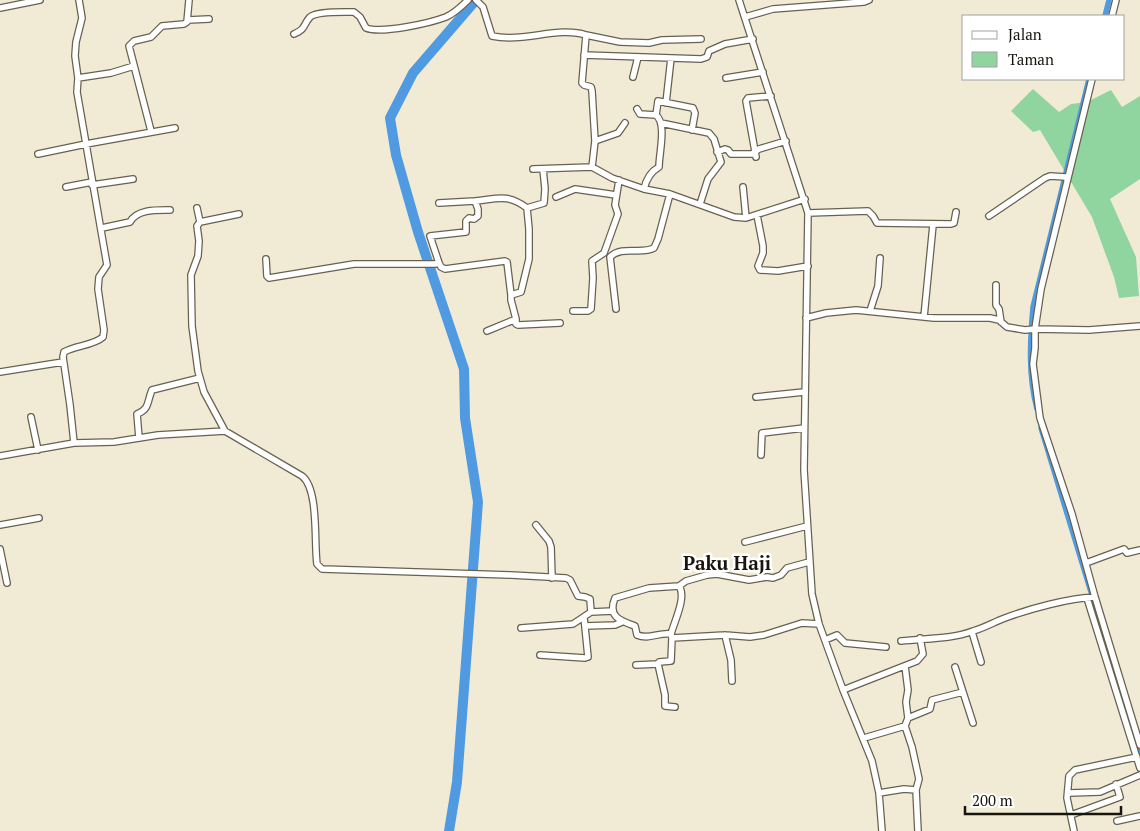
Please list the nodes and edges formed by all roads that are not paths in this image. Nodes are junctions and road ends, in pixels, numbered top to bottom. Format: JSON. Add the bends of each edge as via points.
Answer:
{"nodes":[{"id":1,"x":40,"y":0,"type":"edge"},
{"id":2,"x":80,"y":0,"type":"edge"},
{"id":3,"x":188,"y":0,"type":"edge"},
{"id":4,"x":468,"y":0,"type":"edge"},
{"id":5,"x":476,"y":0,"type":"edge"},
{"id":6,"x":739,"y":0,"type":"edge"},
{"id":7,"x":869,"y":0,"type":"edge"},
{"id":8,"x":1116,"y":0,"type":"edge"},
{"id":9,"x":0,"y":8,"type":"edge"},
{"id":10,"x":1112,"y":15,"type":"edge"},
{"id":11,"x":745,"y":17,"type":"junction"},
{"id":12,"x":209,"y":19,"type":"dead end"},
{"id":13,"x":188,"y":20,"type":"junction"},
{"id":14,"x":294,"y":34,"type":"dead end"},
{"id":15,"x":586,"y":35,"type":"junction"},
{"id":16,"x":701,"y":39,"type":"dead end"},
{"id":17,"x":752,"y":39,"type":"junction"},
{"id":18,"x":584,"y":55,"type":"junction"},
{"id":19,"x":638,"y":57,"type":"junction"},
{"id":20,"x":671,"y":58,"type":"junction"},
{"id":21,"x":134,"y":66,"type":"junction"},
{"id":22,"x":763,"y":72,"type":"junction"},
{"id":23,"x":633,"y":77,"type":"dead end"},
{"id":24,"x":78,"y":78,"type":"junction"},
{"id":25,"x":726,"y":78,"type":"dead end"},
{"id":26,"x":1092,"y":80,"type":"edge"},
{"id":27,"x":771,"y":96,"type":"junction"},
{"id":28,"x":666,"y":103,"type":"junction"},
{"id":29,"x":637,"y":109,"type":"dead end"},
{"id":30,"x":656,"y":115,"type":"junction"},
{"id":31,"x":625,"y":123,"type":"dead end"},
{"id":32,"x":661,"y":123,"type":"junction"},
{"id":33,"x":176,"y":128,"type":"dead end"},
{"id":34,"x":692,"y":130,"type":"junction"},
{"id":35,"x":151,"y":131,"type":"junction"},
{"id":36,"x":595,"y":141,"type":"junction"},
{"id":37,"x":786,"y":141,"type":"junction"},
{"id":38,"x":86,"y":144,"type":"junction"},
{"id":39,"x":718,"y":152,"type":"junction"},
{"id":40,"x":38,"y":154,"type":"dead end"},
{"id":41,"x":755,"y":155,"type":"junction"},
{"id":42,"x":592,"y":167,"type":"junction"},
{"id":43,"x":533,"y":169,"type":"dead end"},
{"id":44,"x":543,"y":169,"type":"junction"},
{"id":45,"x":1064,"y":178,"type":"junction"},
{"id":46,"x":133,"y":179,"type":"dead end"},
{"id":47,"x":618,"y":180,"type":"junction"},
{"id":48,"x":92,"y":183,"type":"junction"},
{"id":49,"x":66,"y":187,"type":"dead end"},
{"id":50,"x":742,"y":187,"type":"dead end"},
{"id":51,"x":644,"y":189,"type":"junction"},
{"id":52,"x":670,"y":194,"type":"junction"},
{"id":53,"x":616,"y":195,"type":"junction"},
{"id":54,"x":556,"y":198,"type":"dead end"},
{"id":55,"x":805,"y":199,"type":"junction"},
{"id":56,"x":475,"y":201,"type":"junction"},
{"id":57,"x":439,"y":203,"type":"dead end"},
{"id":58,"x":700,"y":204,"type":"junction"},
{"id":59,"x":197,"y":208,"type":"dead end"},
{"id":60,"x":527,"y":208,"type":"junction"},
{"id":61,"x":170,"y":210,"type":"dead end"},
{"id":62,"x":956,"y":212,"type":"dead end"},
{"id":63,"x":808,"y":213,"type":"junction"},
{"id":64,"x":239,"y":214,"type":"dead end"},
{"id":65,"x":757,"y":215,"type":"junction"},
{"id":66,"x":989,"y":216,"type":"dead end"},
{"id":67,"x":746,"y":218,"type":"junction"},
{"id":68,"x":200,"y":222,"type":"junction"},
{"id":69,"x":933,"y":225,"type":"junction"},
{"id":70,"x":102,"y":228,"type":"junction"},
{"id":71,"x":604,"y":253,"type":"junction"},
{"id":72,"x":614,"y":254,"type":"junction"},
{"id":73,"x":880,"y":258,"type":"dead end"},
{"id":74,"x":266,"y":259,"type":"dead end"},
{"id":75,"x":437,"y":264,"type":"junction"},
{"id":76,"x":808,"y":266,"type":"junction"},
{"id":77,"x":996,"y":285,"type":"dead end"},
{"id":78,"x":511,"y":295,"type":"junction"},
{"id":79,"x":616,"y":308,"type":"dead end"},
{"id":80,"x":573,"y":311,"type":"dead end"},
{"id":81,"x":870,"y":311,"type":"junction"},
{"id":82,"x":924,"y":317,"type":"junction"},
{"id":83,"x":806,"y":318,"type":"junction"},
{"id":84,"x":516,"y":319,"type":"junction"},
{"id":85,"x":1001,"y":322,"type":"junction"},
{"id":86,"x":560,"y":323,"type":"dead end"},
{"id":87,"x":1140,"y":326,"type":"edge"},
{"id":88,"x":1033,"y":330,"type":"junction"},
{"id":89,"x":487,"y":331,"type":"dead end"},
{"id":90,"x":63,"y":362,"type":"junction"},
{"id":91,"x":0,"y":372,"type":"edge"},
{"id":92,"x":200,"y":378,"type":"junction"},
{"id":93,"x":804,"y":392,"type":"junction"},
{"id":94,"x":756,"y":396,"type":"dead end"},
{"id":95,"x":30,"y":417,"type":"dead end"},
{"id":96,"x":804,"y":428,"type":"junction"},
{"id":97,"x":225,"y":431,"type":"junction"},
{"id":98,"x":139,"y":438,"type":"junction"},
{"id":99,"x":74,"y":443,"type":"junction"},
{"id":100,"x":38,"y":450,"type":"junction"},
{"id":101,"x":0,"y":454,"type":"edge"},
{"id":102,"x":761,"y":455,"type":"dead end"},
{"id":103,"x":39,"y":518,"type":"dead end"},
{"id":104,"x":0,"y":525,"type":"edge"},
{"id":105,"x":536,"y":525,"type":"dead end"},
{"id":106,"x":807,"y":526,"type":"junction"},
{"id":107,"x":745,"y":542,"type":"dead end"},
{"id":108,"x":0,"y":549,"type":"edge"},
{"id":109,"x":1140,"y":550,"type":"edge"},
{"id":110,"x":809,"y":562,"type":"junction"},
{"id":111,"x":1086,"y":563,"type":"junction"},
{"id":112,"x":552,"y":578,"type":"junction"},
{"id":113,"x":7,"y":583,"type":"dead end"},
{"id":114,"x":679,"y":586,"type":"junction"},
{"id":115,"x":1091,"y":597,"type":"junction"},
{"id":116,"x":613,"y":611,"type":"junction"},
{"id":117,"x":592,"y":612,"type":"junction"},
{"id":118,"x":584,"y":617,"type":"junction"},
{"id":119,"x":622,"y":622,"type":"junction"},
{"id":120,"x":819,"y":624,"type":"junction"},
{"id":121,"x":585,"y":626,"type":"junction"},
{"id":122,"x":521,"y":628,"type":"dead end"},
{"id":123,"x":972,"y":632,"type":"junction"},
{"id":124,"x":725,"y":635,"type":"junction"},
{"id":125,"x":672,"y":636,"type":"junction"},
{"id":126,"x":920,"y":638,"type":"junction"},
{"id":127,"x":825,"y":640,"type":"junction"},
{"id":128,"x":901,"y":641,"type":"dead end"},
{"id":129,"x":886,"y":647,"type":"dead end"},
{"id":130,"x":540,"y":655,"type":"dead end"},
{"id":131,"x":981,"y":662,"type":"dead end"},
{"id":132,"x":658,"y":664,"type":"junction"},
{"id":133,"x":636,"y":665,"type":"dead end"},
{"id":134,"x":905,"y":666,"type":"junction"},
{"id":135,"x":955,"y":667,"type":"dead end"},
{"id":136,"x":732,"y":681,"type":"dead end"},
{"id":137,"x":843,"y":690,"type":"junction"},
{"id":138,"x":963,"y":692,"type":"junction"},
{"id":139,"x":675,"y":707,"type":"dead end"},
{"id":140,"x":908,"y":718,"type":"junction"},
{"id":141,"x":973,"y":723,"type":"dead end"},
{"id":142,"x":905,"y":726,"type":"junction"},
{"id":143,"x":864,"y":738,"type":"junction"},
{"id":144,"x":1140,"y":745,"type":"edge"},
{"id":145,"x":1137,"y":757,"type":"junction"},
{"id":146,"x":1140,"y":768,"type":"edge"},
{"id":147,"x":1140,"y":774,"type":"edge"},
{"id":148,"x":1116,"y":784,"type":"junction"},
{"id":149,"x":916,"y":790,"type":"junction"},
{"id":150,"x":879,"y":793,"type":"junction"},
{"id":151,"x":1069,"y":793,"type":"junction"},
{"id":152,"x":1071,"y":815,"type":"junction"},
{"id":153,"x":1140,"y":816,"type":"edge"},
{"id":154,"x":1116,"y":821,"type":"dead end"},
{"id":155,"x":882,"y":831,"type":"edge"},
{"id":156,"x":918,"y":831,"type":"edge"},
{"id":157,"x":1074,"y":831,"type":"edge"}],
"edges":[{"from":1,"to":9,"type":"street"},
{"from":2,"to":24,"type":"street","via":[[82,18],[75,56]]},
{"from":3,"to":13,"type":"street"},
{"from":4,"to":14,"type":"street","via":[[444,18],[402,28],[366,28],[354,12],[318,13]]},
{"from":5,"to":15,"type":"street","via":[[483,7],[492,36],[530,37],[572,31]]},
{"from":6,"to":11,"type":"street"},
{"from":7,"to":11,"type":"street","via":[[773,9]]},
{"from":8,"to":10,"type":"street"},
{"from":11,"to":17,"type":"street"},
{"from":12,"to":13,"type":"street"},
{"from":13,"to":21,"type":"street","via":[[184,24],[162,26],[151,37],[134,40],[129,46]]},
{"from":15,"to":16,"type":"street","via":[[620,42]]},
{"from":15,"to":18,"type":"street"},
{"from":17,"to":20,"type":"street","via":[[725,44],[709,51],[707,57],[701,59]]},
{"from":17,"to":22,"type":"street"},
{"from":18,"to":19,"type":"street"},
{"from":18,"to":36,"type":"street","via":[[582,84],[591,87],[592,91]]},
{"from":19,"to":20,"type":"street"},
{"from":19,"to":23,"type":"street"},
{"from":20,"to":28,"type":"street"},
{"from":21,"to":24,"type":"street"},
{"from":21,"to":35,"type":"street"},
{"from":22,"to":25,"type":"street"},
{"from":22,"to":27,"type":"street"},
{"from":24,"to":38,"type":"street","via":[[77,92]]},
{"from":26,"to":45,"type":"street"},
{"from":27,"to":37,"type":"street"},
{"from":27,"to":41,"type":"street","via":[[746,100]]},
{"from":28,"to":30,"type":"street","via":[[658,101]]},
{"from":28,"to":34,"type":"street","via":[[693,108]]},
{"from":29,"to":30,"type":"street","via":[[640,114]]},
{"from":30,"to":32,"type":"street"},
{"from":31,"to":36,"type":"street","via":[[618,133]]},
{"from":32,"to":34,"type":"street"},
{"from":32,"to":51,"type":"street","via":[[658,167],[648,177]]},
{"from":33,"to":35,"type":"street"},
{"from":34,"to":39,"type":"street","via":[[709,133]]},
{"from":35,"to":38,"type":"street"},
{"from":36,"to":42,"type":"street"},
{"from":37,"to":41,"type":"street","via":[[759,149]]},
{"from":37,"to":55,"type":"street"},
{"from":38,"to":40,"type":"street"},
{"from":38,"to":48,"type":"street"},
{"from":39,"to":41,"type":"street","via":[[725,149],[731,154]]},
{"from":39,"to":58,"type":"street","via":[[720,164],[708,179]]},
{"from":42,"to":44,"type":"street"},
{"from":42,"to":47,"type":"street"},
{"from":43,"to":44,"type":"street"},
{"from":44,"to":60,"type":"street","via":[[544,202]]},
{"from":45,"to":66,"type":"street","via":[[1045,178]]},
{"from":45,"to":88,"type":"street"},
{"from":46,"to":48,"type":"street"},
{"from":47,"to":51,"type":"street"},
{"from":47,"to":53,"type":"street"},
{"from":48,"to":49,"type":"street"},
{"from":48,"to":70,"type":"street"},
{"from":50,"to":67,"type":"street"},
{"from":51,"to":52,"type":"street"},
{"from":52,"to":58,"type":"street"},
{"from":52,"to":72,"type":"street","via":[[654,248]]},
{"from":53,"to":54,"type":"street","via":[[575,190]]},
{"from":53,"to":71,"type":"street","via":[[618,214]]},
{"from":55,"to":63,"type":"street"},
{"from":55,"to":65,"type":"street"},
{"from":56,"to":57,"type":"street"},
{"from":56,"to":60,"type":"street","via":[[508,198]]},
{"from":56,"to":75,"type":"street","via":[[478,216],[466,220],[466,232],[430,236]]},
{"from":58,"to":67,"type":"street","via":[[734,217]]},
{"from":59,"to":68,"type":"street"},
{"from":60,"to":78,"type":"street","via":[[528,266],[521,292]]},
{"from":61,"to":70,"type":"street","via":[[143,212],[133,216],[130,222]]},
{"from":62,"to":69,"type":"street","via":[[952,224]]},
{"from":63,"to":69,"type":"street","via":[[868,211],[879,224]]},
{"from":63,"to":76,"type":"street"},
{"from":64,"to":68,"type":"street"},
{"from":65,"to":67,"type":"street"},
{"from":65,"to":76,"type":"street","via":[[763,246],[760,270]]},
{"from":68,"to":92,"type":"street","via":[[197,226],[198,256],[190,275],[192,326]]},
{"from":69,"to":82,"type":"street"},
{"from":70,"to":90,"type":"street","via":[[107,261],[99,277],[98,289],[104,335],[98,341],[70,348],[64,352]]},
{"from":71,"to":72,"type":"street"},
{"from":71,"to":80,"type":"street","via":[[592,260],[591,309]]},
{"from":72,"to":79,"type":"street","via":[[610,258]]},
{"from":73,"to":81,"type":"street","via":[[878,286]]},
{"from":74,"to":75,"type":"street","via":[[269,278],[354,264]]},
{"from":75,"to":78,"type":"street","via":[[445,269],[505,261]]},
{"from":76,"to":83,"type":"street"},
{"from":77,"to":85,"type":"street","via":[[996,305]]},
{"from":78,"to":84,"type":"street"},
{"from":81,"to":82,"type":"street"},
{"from":81,"to":83,"type":"street","via":[[826,313]]},
{"from":82,"to":85,"type":"street","via":[[990,318]]},
{"from":83,"to":93,"type":"street"},
{"from":84,"to":86,"type":"street","via":[[518,325]]},
{"from":84,"to":89,"type":"street"},
{"from":85,"to":88,"type":"street","via":[[1006,327]]},
{"from":87,"to":88,"type":"street"},
{"from":88,"to":111,"type":"street","via":[[1033,364],[1040,418]]},
{"from":90,"to":91,"type":"street"},
{"from":90,"to":99,"type":"street"},
{"from":92,"to":97,"type":"street"},
{"from":92,"to":98,"type":"street","via":[[152,390],[147,406],[137,414]]},
{"from":93,"to":94,"type":"street"},
{"from":93,"to":96,"type":"street"},
{"from":95,"to":100,"type":"street"},
{"from":96,"to":102,"type":"street","via":[[762,434]]},
{"from":96,"to":106,"type":"street"},
{"from":97,"to":98,"type":"street"},
{"from":97,"to":112,"type":"street","via":[[307,480],[314,513],[317,564],[322,569]]},
{"from":98,"to":99,"type":"street"},
{"from":99,"to":100,"type":"street"},
{"from":100,"to":101,"type":"street"},
{"from":103,"to":104,"type":"street"},
{"from":105,"to":112,"type":"street","via":[[550,542]]},
{"from":106,"to":107,"type":"street"},
{"from":106,"to":110,"type":"street"},
{"from":108,"to":113,"type":"street"},
{"from":109,"to":111,"type":"street","via":[[1127,553],[1124,549]]},
{"from":110,"to":114,"type":"street","via":[[787,568],[781,576],[772,578],[749,580],[707,575]]},
{"from":110,"to":120,"type":"street"},
{"from":111,"to":115,"type":"street"},
{"from":112,"to":117,"type":"street","via":[[570,580],[578,596],[590,599]]},
{"from":114,"to":116,"type":"street","via":[[649,588],[616,598]]},
{"from":114,"to":125,"type":"street","via":[[682,592],[680,608]]},
{"from":115,"to":123,"type":"street","via":[[1038,608]]},
{"from":115,"to":144,"type":"street"},
{"from":115,"to":145,"type":"street"},
{"from":116,"to":117,"type":"street"},
{"from":116,"to":119,"type":"street"},
{"from":117,"to":118,"type":"street"},
{"from":118,"to":121,"type":"street"},
{"from":118,"to":122,"type":"street","via":[[573,624]]},
{"from":119,"to":121,"type":"street"},
{"from":119,"to":125,"type":"street","via":[[635,626],[640,637],[664,633]]},
{"from":120,"to":124,"type":"street","via":[[802,623],[750,637]]},
{"from":120,"to":127,"type":"street"},
{"from":121,"to":130,"type":"street","via":[[587,658]]},
{"from":123,"to":126,"type":"street","via":[[931,640]]},
{"from":123,"to":131,"type":"street"},
{"from":124,"to":125,"type":"street"},
{"from":124,"to":136,"type":"street"},
{"from":125,"to":132,"type":"street","via":[[671,661]]},
{"from":126,"to":128,"type":"street"},
{"from":126,"to":134,"type":"street","via":[[923,654]]},
{"from":127,"to":129,"type":"street","via":[[837,635],[846,643]]},
{"from":127,"to":137,"type":"street"},
{"from":132,"to":133,"type":"street"},
{"from":132,"to":139,"type":"street","via":[[665,706]]},
{"from":134,"to":137,"type":"street"},
{"from":134,"to":140,"type":"street"},
{"from":135,"to":138,"type":"street"},
{"from":137,"to":143,"type":"street"},
{"from":138,"to":140,"type":"street","via":[[932,700],[930,709]]},
{"from":138,"to":141,"type":"street"},
{"from":140,"to":142,"type":"street"},
{"from":142,"to":143,"type":"street"},
{"from":142,"to":149,"type":"street","via":[[919,779]]},
{"from":143,"to":150,"type":"street"},
{"from":145,"to":146,"type":"street"},
{"from":145,"to":151,"type":"street","via":[[1075,770],[1069,776]]},
{"from":147,"to":148,"type":"street"},
{"from":148,"to":151,"type":"street","via":[[1100,792]]},
{"from":148,"to":152,"type":"street","via":[[1120,797]]},
{"from":149,"to":150,"type":"street"},
{"from":149,"to":156,"type":"street"},
{"from":150,"to":155,"type":"street"},
{"from":151,"to":152,"type":"street"},
{"from":152,"to":157,"type":"street"},
{"from":153,"to":154,"type":"street"}]}
